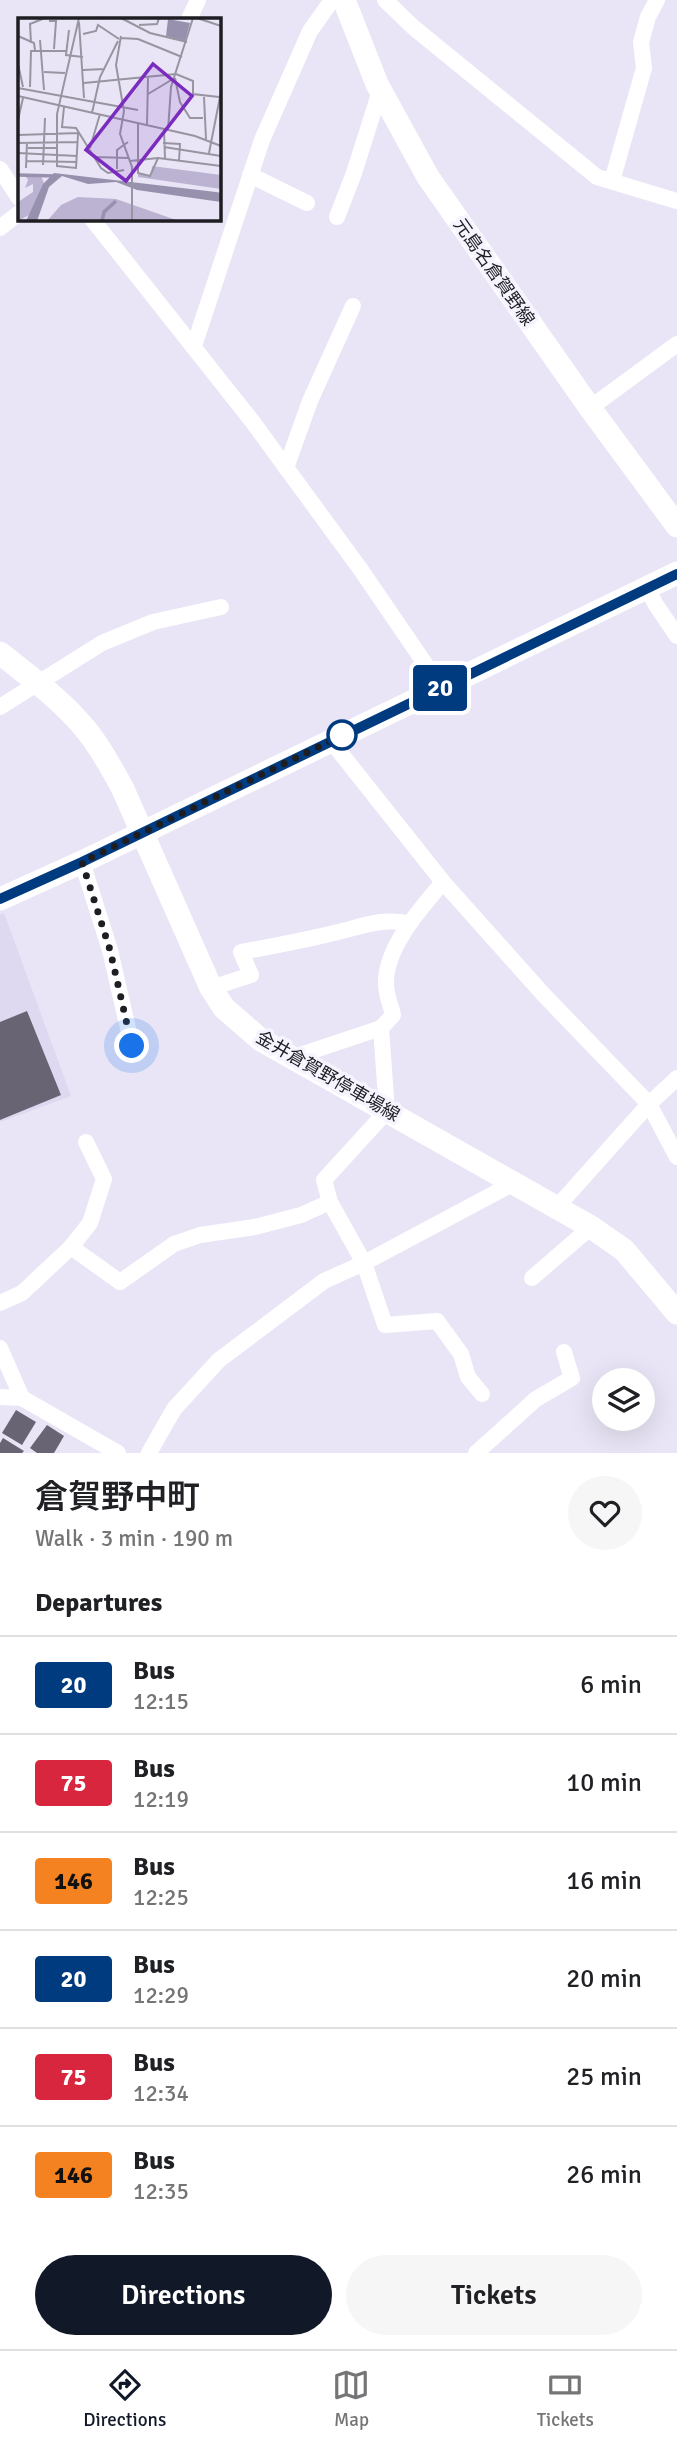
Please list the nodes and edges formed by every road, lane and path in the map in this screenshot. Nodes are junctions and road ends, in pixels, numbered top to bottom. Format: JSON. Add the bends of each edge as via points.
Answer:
{"nodes":[{"id":1,"x":198,"y":0,"type":"edge"},
{"id":2,"x":332,"y":0,"type":"edge"},
{"id":3,"x":344,"y":0,"type":"edge"},
{"id":4,"x":385,"y":0,"type":"edge"},
{"id":5,"x":657,"y":0,"type":"edge"},
{"id":6,"x":189,"y":18,"type":"edge"},
{"id":7,"x":380,"y":91,"type":"junction"},
{"id":8,"x":0,"y":169,"type":"edge"},
{"id":9,"x":250,"y":175,"type":"junction"},
{"id":10,"x":612,"y":181,"type":"junction"},
{"id":11,"x":18,"y":196,"type":"edge"},
{"id":12,"x":677,"y":201,"type":"edge"},
{"id":13,"x":307,"y":203,"type":"dead end"},
{"id":14,"x":18,"y":214,"type":"edge"},
{"id":15,"x":337,"y":216,"type":"dead end"},
{"id":16,"x":93,"y":220,"type":"edge"},
{"id":17,"x":0,"y":228,"type":"edge"},
{"id":18,"x":353,"y":306,"type":"dead end"},
{"id":19,"x":677,"y":344,"type":"edge"},
{"id":20,"x":194,"y":346,"type":"junction"},
{"id":21,"x":590,"y":408,"type":"junction"},
{"id":22,"x":286,"y":468,"type":"junction"},
{"id":23,"x":677,"y":526,"type":"edge"},
{"id":24,"x":677,"y":573,"type":"edge"},
{"id":25,"x":647,"y":588,"type":"junction"},
{"id":26,"x":221,"y":607,"type":"dead end"},
{"id":27,"x":677,"y":636,"type":"edge"},
{"id":28,"x":0,"y":653,"type":"edge"},
{"id":29,"x":38,"y":683,"type":"junction"},
{"id":30,"x":441,"y":687,"type":"junction"},
{"id":31,"x":0,"y":707,"type":"edge"},
{"id":32,"x":331,"y":741,"type":"junction"},
{"id":33,"x":141,"y":832,"type":"junction"},
{"id":34,"x":82,"y":862,"type":"junction"},
{"id":35,"x":443,"y":882,"type":"junction"},
{"id":36,"x":0,"y":899,"type":"edge"},
{"id":37,"x":408,"y":923,"type":"junction"},
{"id":38,"x":211,"y":988,"type":"junction"},
{"id":39,"x":381,"y":1028,"type":"junction"},
{"id":40,"x":132,"y":1046,"type":"dead end"},
{"id":41,"x":294,"y":1057,"type":"junction"},
{"id":42,"x":677,"y":1078,"type":"edge"},
{"id":43,"x":649,"y":1104,"type":"junction"},
{"id":44,"x":387,"y":1111,"type":"junction"},
{"id":45,"x":86,"y":1142,"type":"dead end"},
{"id":46,"x":677,"y":1157,"type":"edge"},
{"id":47,"x":514,"y":1183,"type":"junction"},
{"id":48,"x":330,"y":1202,"type":"junction"},
{"id":49,"x":557,"y":1207,"type":"junction"},
{"id":50,"x":591,"y":1227,"type":"junction"},
{"id":51,"x":71,"y":1247,"type":"junction"},
{"id":52,"x":364,"y":1263,"type":"junction"},
{"id":53,"x":532,"y":1278,"type":"dead end"},
{"id":54,"x":0,"y":1303,"type":"edge"},
{"id":55,"x":677,"y":1312,"type":"edge"},
{"id":56,"x":0,"y":1348,"type":"edge"},
{"id":57,"x":564,"y":1352,"type":"dead end"},
{"id":58,"x":482,"y":1394,"type":"dead end"},
{"id":59,"x":0,"y":1397,"type":"edge"},
{"id":60,"x":22,"y":1398,"type":"junction"},
{"id":61,"x":118,"y":1453,"type":"edge"},
{"id":62,"x":149,"y":1453,"type":"edge"},
{"id":63,"x":476,"y":1453,"type":"edge"}],
"edges":[{"from":1,"to":6,"type":"street"},
{"from":2,"to":9,"type":"street","via":[[310,31]]},
{"from":3,"to":7,"type":"main road","name":"元島名倉賀野線"},
{"from":4,"to":10,"type":"street","via":[[597,177]]},
{"from":5,"to":10,"type":"street","via":[[641,42],[644,68]]},
{"from":7,"to":15,"type":"street"},
{"from":7,"to":21,"type":"main road","name":"元島名倉賀野線","via":[[428,177]]},
{"from":8,"to":11,"type":"street"},
{"from":9,"to":13,"type":"street"},
{"from":9,"to":20,"type":"street"},
{"from":10,"to":12,"type":"street"},
{"from":14,"to":17,"type":"street"},
{"from":16,"to":20,"type":"street"},
{"from":18,"to":22,"type":"street"},
{"from":19,"to":21,"type":"street"},
{"from":20,"to":22,"type":"street"},
{"from":21,"to":23,"type":"main road","name":"元島名倉賀野線"},
{"from":22,"to":30,"type":"street"},
{"from":24,"to":25,"type":"main road"},
{"from":25,"to":27,"type":"street"},
{"from":25,"to":30,"type":"main road"},
{"from":26,"to":29,"type":"street","via":[[128,632]]},
{"from":28,"to":29,"type":"main road","name":"金井倉賀野停車場線"},
{"from":29,"to":31,"type":"street"},
{"from":29,"to":33,"type":"main road","name":"金井倉賀野停車場線","via":[[96,743]]},
{"from":30,"to":32,"type":"main road"},
{"from":32,"to":33,"type":"main road"},
{"from":32,"to":35,"type":"street"},
{"from":33,"to":34,"type":"main road"},
{"from":33,"to":38,"type":"main road","name":"金井倉賀野停車場線"},
{"from":34,"to":36,"type":"main road"},
{"from":34,"to":40,"type":"street","via":[[110,950]]},
{"from":35,"to":37,"type":"street"},
{"from":35,"to":43,"type":"street"},
{"from":37,"to":38,"type":"street","via":[[375,921],[242,952],[251,975]]},
{"from":37,"to":39,"type":"street","via":[[388,967],[385,984],[393,1015]]},
{"from":38,"to":41,"type":"main road","name":"金井倉賀野停車場線","via":[[224,1009],[243,1026]]},
{"from":39,"to":41,"type":"street"},
{"from":39,"to":44,"type":"street"},
{"from":41,"to":44,"type":"main road","name":"金井倉賀野停車場線"},
{"from":42,"to":43,"type":"street"},
{"from":43,"to":46,"type":"street"},
{"from":43,"to":49,"type":"street"},
{"from":44,"to":47,"type":"main road","name":"金井倉賀野停車場線"},
{"from":44,"to":48,"type":"street","via":[[324,1180]]},
{"from":45,"to":51,"type":"street","via":[[104,1179],[90,1223]]},
{"from":47,"to":49,"type":"main road","name":"金井倉賀野停車場線"},
{"from":47,"to":52,"type":"street"},
{"from":48,"to":51,"type":"street","via":[[301,1215],[174,1244],[120,1282]]},
{"from":48,"to":52,"type":"street"},
{"from":49,"to":50,"type":"main road","name":"金井倉賀野停車場線"},
{"from":50,"to":53,"type":"street"},
{"from":50,"to":55,"type":"main road","name":"金井倉賀野停車場線","via":[[624,1250]]},
{"from":51,"to":54,"type":"street","via":[[22,1293]]},
{"from":52,"to":58,"type":"street","via":[[385,1325],[438,1321]]},
{"from":52,"to":62,"type":"street","via":[[324,1281],[219,1360],[174,1409]]},
{"from":56,"to":60,"type":"street"},
{"from":57,"to":63,"type":"street","via":[[572,1378],[536,1399]]},
{"from":59,"to":60,"type":"street"},
{"from":60,"to":61,"type":"street"}]}
